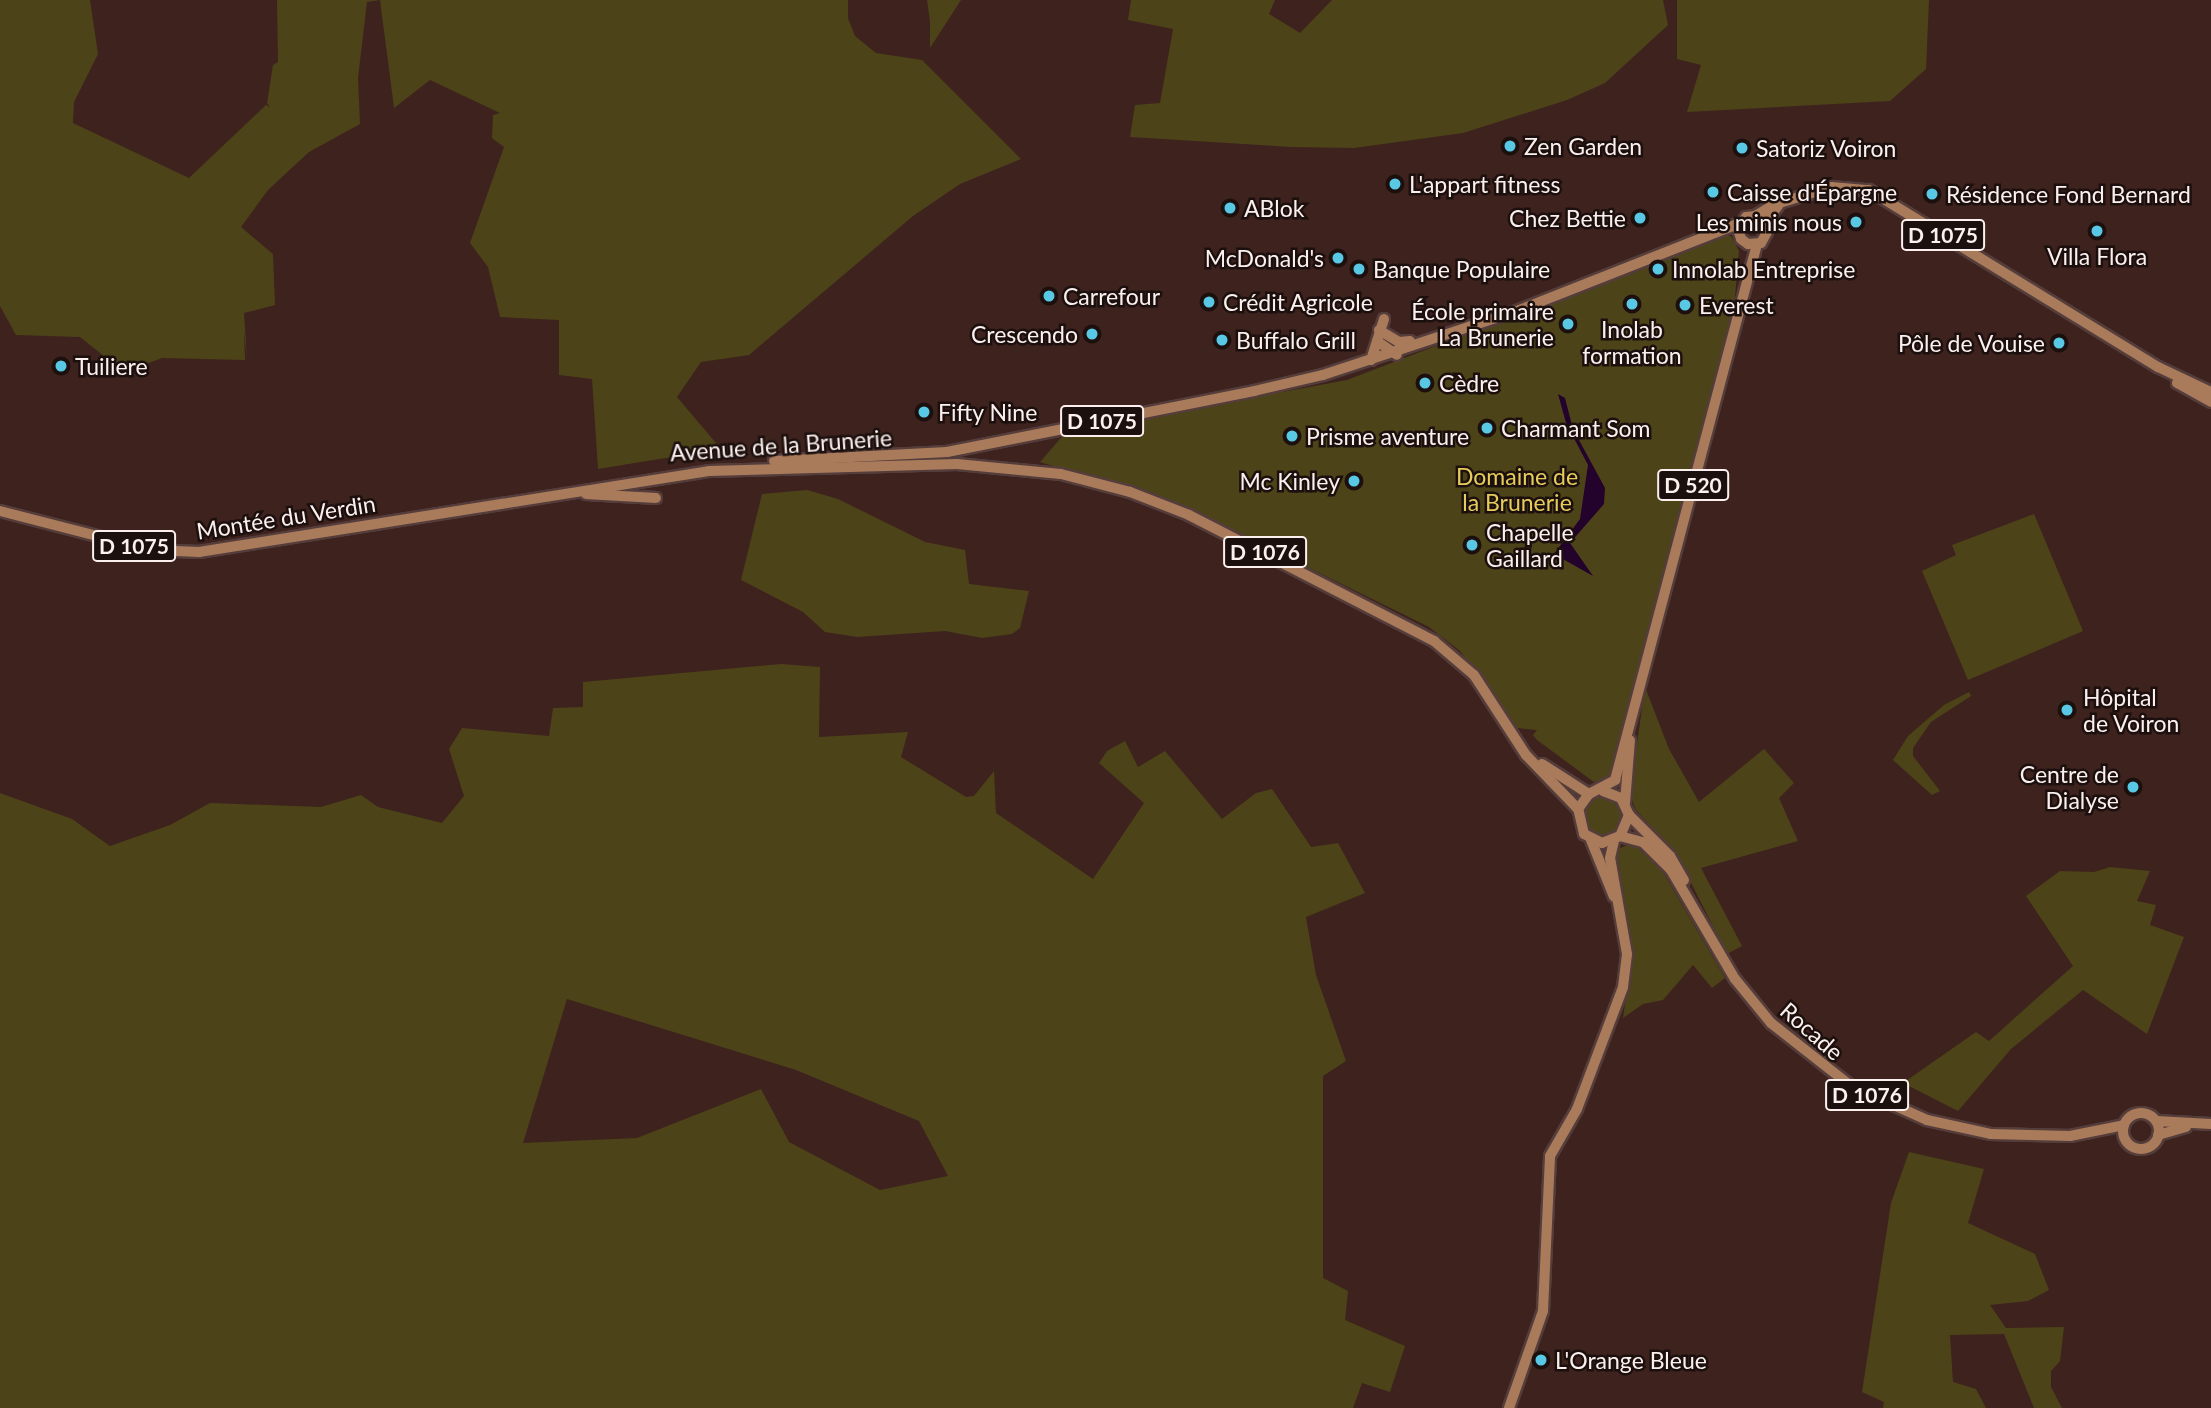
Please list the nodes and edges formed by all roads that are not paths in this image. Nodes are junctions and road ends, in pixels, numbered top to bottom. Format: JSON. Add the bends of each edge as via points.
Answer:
{"nodes":[{"id":1,"x":1831,"y":187,"type":"junction"},
{"id":2,"x":1781,"y":203,"type":"junction"},
{"id":3,"x":1755,"y":216,"type":"junction"},
{"id":4,"x":1766,"y":223,"type":"junction"},
{"id":5,"x":1741,"y":233,"type":"junction"},
{"id":6,"x":1757,"y":244,"type":"junction"},
{"id":7,"x":1744,"y":286,"type":"junction"},
{"id":8,"x":1513,"y":312,"type":"junction"},
{"id":9,"x":1384,"y":319,"type":"dead end"},
{"id":10,"x":1458,"y":327,"type":"junction"},
{"id":11,"x":1378,"y":336,"type":"junction"},
{"id":12,"x":1396,"y":354,"type":"junction"},
{"id":13,"x":1371,"y":360,"type":"junction"},
{"id":14,"x":2211,"y":392,"type":"edge"},
{"id":15,"x":2211,"y":402,"type":"edge"},
{"id":16,"x":851,"y":460,"type":"junction"},
{"id":17,"x":957,"y":464,"type":"junction"},
{"id":18,"x":568,"y":494,"type":"junction"},
{"id":19,"x":656,"y":498,"type":"dead end"},
{"id":20,"x":497,"y":503,"type":"junction"},
{"id":21,"x":0,"y":511,"type":"edge"},
{"id":22,"x":1635,"y":700,"type":"junction"},
{"id":23,"x":1519,"y":742,"type":"junction"},
{"id":24,"x":1603,"y":791,"type":"junction"},
{"id":25,"x":1590,"y":794,"type":"junction"},
{"id":26,"x":1625,"y":803,"type":"junction"},
{"id":27,"x":1578,"y":809,"type":"junction"},
{"id":28,"x":1629,"y":815,"type":"junction"},
{"id":29,"x":1617,"y":838,"type":"junction"},
{"id":30,"x":1590,"y":839,"type":"junction"},
{"id":31,"x":1624,"y":924,"type":"junction"},
{"id":32,"x":1706,"y":929,"type":"junction"},
{"id":33,"x":2156,"y":1121,"type":"junction"},
{"id":34,"x":2211,"y":1124,"type":"edge"},
{"id":35,"x":2124,"y":1125,"type":"junction"},
{"id":36,"x":2196,"y":1125,"type":"junction"},
{"id":37,"x":2095,"y":1134,"type":"junction"},
{"id":38,"x":2158,"y":1135,"type":"junction"},
{"id":39,"x":2125,"y":1139,"type":"junction"},
{"id":40,"x":1509,"y":1408,"type":"edge"}],
"edges":[{"from":1,"to":2,"type":"main road","number":"D 1075"},
{"from":1,"to":14,"type":"main road","number":"D 1075","via":[[1869,190],[2158,367]]},
{"from":1,"to":15,"type":"main road","number":"D 1075","via":[[1855,190],[1891,209]]},
{"from":2,"to":3,"type":"main road","number":"D 1075"},
{"from":2,"to":4,"type":"main road"},
{"from":3,"to":4,"type":"main road"},
{"from":3,"to":5,"type":"main road"},
{"from":4,"to":6,"type":"main road","via":[[1766,236]]},
{"from":5,"to":6,"type":"main road"},
{"from":5,"to":7,"type":"main road","number":"D 520"},
{"from":5,"to":8,"type":"main road","name":"Avenue de la Brunerie","number":"D 1075","via":[[1714,230]]},
{"from":6,"to":7,"type":"main road","number":"D 520"},
{"from":7,"to":22,"type":"main road","number":"D 520"},
{"from":8,"to":10,"type":"main road","name":"Avenue de la Brunerie","number":"D 1075"},
{"from":8,"to":12,"type":"main road","name":"Avenue de la Brunerie","number":"D 1075"},
{"from":9,"to":11,"type":"main road"},
{"from":10,"to":11,"type":"main road","via":[[1405,343]]},
{"from":10,"to":12,"type":"main road","name":"Avenue de la Brunerie","number":"D 1075"},
{"from":11,"to":12,"type":"main road"},
{"from":11,"to":13,"type":"main road"},
{"from":12,"to":13,"type":"main road","name":"Avenue de la Brunerie","number":"D 1075"},
{"from":13,"to":16,"type":"main road","name":"Avenue de la Brunerie","number":"D 1075","via":[[1254,391],[960,449]]},
{"from":16,"to":17,"type":"main road","number":"D 1075"},
{"from":16,"to":20,"type":"main road","name":"Avenue de la Brunerie","number":"D 1075","via":[[697,467]]},
{"from":17,"to":18,"type":"main road","number":"D 1075","via":[[743,469]]},
{"from":17,"to":23,"type":"main road","number":"D 1076","via":[[1040,471],[1094,482],[1209,524],[1434,641],[1474,676]]},
{"from":18,"to":19,"type":"main road"},
{"from":18,"to":20,"type":"main road","number":"D 1075"},
{"from":20,"to":21,"type":"main road","name":"Montée du Verdin","number":"D 1075","via":[[177,552]]},
{"from":22,"to":24,"type":"main road","number":"D 520","via":[[1615,780]]},
{"from":22,"to":26,"type":"main road","number":"D 520"},
{"from":23,"to":25,"type":"main road","number":"D 1076","via":[[1556,775]]},
{"from":23,"to":27,"type":"main road","number":"D 1076","via":[[1533,764]]},
{"from":24,"to":25,"type":"main road"},
{"from":24,"to":26,"type":"main road"},
{"from":25,"to":27,"type":"main road"},
{"from":26,"to":28,"type":"main road"},
{"from":27,"to":30,"type":"main road","via":[[1579,827]]},
{"from":28,"to":29,"type":"main road"},
{"from":28,"to":32,"type":"main road","name":"Rocade","number":"D 1076","via":[[1675,863]]},
{"from":29,"to":30,"type":"main road"},
{"from":29,"to":31,"type":"main road","via":[[1609,852]]},
{"from":29,"to":32,"type":"main road","name":"Rocade","number":"D 1076","via":[[1638,839],[1662,860]]},
{"from":30,"to":31,"type":"main road"},
{"from":31,"to":40,"type":"main road","via":[[1627,954],[1618,1002],[1577,1109],[1548,1164],[1543,1311]]},
{"from":32,"to":37,"type":"main road","name":"Rocade","number":"D 1076","via":[[1735,979],[1771,1023],[1822,1067],[1868,1095],[1927,1120],[1991,1135]]},
{"from":33,"to":35,"type":"main road","via":[[2137,1114]]},
{"from":33,"to":36,"type":"main road"},
{"from":33,"to":38,"type":"main road"},
{"from":34,"to":36,"type":"main road"},
{"from":35,"to":37,"type":"main road","name":"Rocade","number":"D 1076"},
{"from":35,"to":39,"type":"main road"},
{"from":36,"to":38,"type":"main road"},
{"from":37,"to":39,"type":"main road","name":"Rocade","number":"D 1076"},
{"from":38,"to":39,"type":"main road","via":[[2143,1149]]}]}
